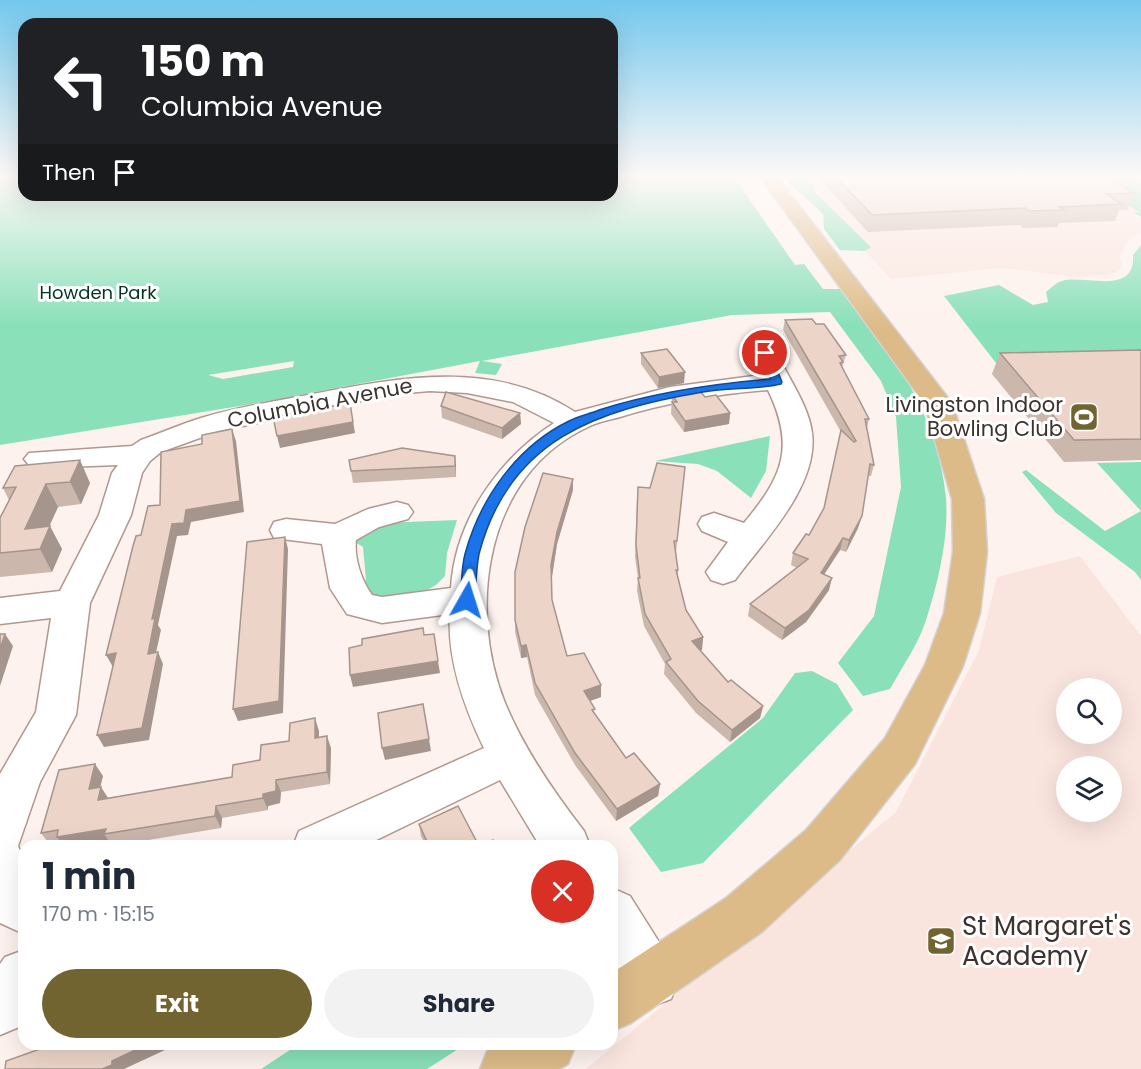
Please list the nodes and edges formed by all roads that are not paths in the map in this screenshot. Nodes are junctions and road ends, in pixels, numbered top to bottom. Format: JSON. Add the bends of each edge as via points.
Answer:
{"nodes":[{"id":1,"x":807,"y":227,"type":"edge"},
{"id":2,"x":573,"y":423,"type":"junction"},
{"id":3,"x":139,"y":455,"type":"junction"},
{"id":4,"x":39,"y":459,"type":"dead end"},
{"id":5,"x":397,"y":512,"type":"dead end"},
{"id":6,"x":714,"y":524,"type":"dead end"},
{"id":7,"x":286,"y":530,"type":"dead end"},
{"id":8,"x":340,"y":535,"type":"junction"},
{"id":9,"x":748,"y":537,"type":"junction"},
{"id":10,"x":723,"y":572,"type":"dead end"},
{"id":11,"x":467,"y":600,"type":"junction"},
{"id":12,"x":72,"y":603,"type":"junction"},
{"id":13,"x":0,"y":611,"type":"edge"},
{"id":14,"x":509,"y":756,"type":"junction"},
{"id":15,"x":0,"y":834,"type":"edge"},
{"id":16,"x":329,"y":840,"type":"edge"},
{"id":17,"x":563,"y":840,"type":"edge"},
{"id":18,"x":0,"y":859,"type":"edge"},
{"id":19,"x":18,"y":906,"type":"edge"},
{"id":20,"x":618,"y":937,"type":"edge"},
{"id":21,"x":18,"y":984,"type":"edge"},
{"id":22,"x":632,"y":992,"type":"edge"},
{"id":23,"x":0,"y":1008,"type":"edge"},
{"id":24,"x":538,"y":1050,"type":"edge"},
{"id":25,"x":508,"y":1069,"type":"edge"}],
"edges":[{"from":1,"to":22,"type":"main road","via":[[938,403],[968,499],[970,552],[962,613],[944,666],[900,752],[823,845],[744,915]]},
{"from":2,"to":3,"type":"street","name":"Columbia Avenue","via":[[521,396],[467,385],[430,383],[343,396],[211,424],[167,438]]},
{"from":2,"to":9,"type":"street","via":[[771,367],[798,434],[797,466],[779,500]]},
{"from":2,"to":11,"type":"street","via":[[532,452],[500,488],[483,521],[472,557]]},
{"from":3,"to":4,"type":"street","name":"Columbia Avenue"},
{"from":3,"to":12,"type":"street","name":"Columbia Avenue","via":[[127,473],[115,515]]},
{"from":5,"to":8,"type":"street","via":[[368,519]]},
{"from":6,"to":9,"type":"street"},
{"from":7,"to":8,"type":"street"},
{"from":8,"to":11,"type":"street","via":[[338,550],[348,588],[360,605],[382,610]]},
{"from":9,"to":10,"type":"street"},
{"from":11,"to":14,"type":"street","via":[[471,645],[483,699]]},
{"from":12,"to":13,"type":"street"},
{"from":12,"to":15,"type":"street","name":"Columbia Avenue","via":[[56,715],[20,778]]},
{"from":14,"to":16,"type":"street"},
{"from":14,"to":17,"type":"street"},
{"from":18,"to":19,"type":"street","via":[[10,900]]},
{"from":20,"to":22,"type":"street"},
{"from":21,"to":23,"type":"street"},
{"from":24,"to":25,"type":"main road"}]}
